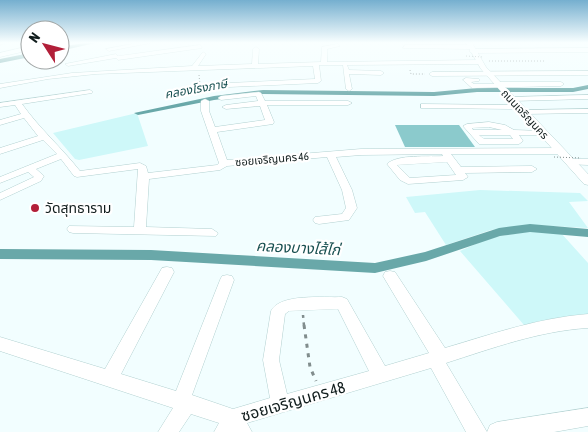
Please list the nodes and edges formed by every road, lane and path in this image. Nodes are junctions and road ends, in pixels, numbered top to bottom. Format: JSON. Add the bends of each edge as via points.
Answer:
{"nodes":[{"id":1,"x":114,"y":63,"type":"edge"},
{"id":2,"x":197,"y":63,"type":"edge"},
{"id":3,"x":353,"y":63,"type":"edge"},
{"id":4,"x":482,"y":63,"type":"edge"},
{"id":5,"x":509,"y":63,"type":"edge"},
{"id":6,"x":324,"y":64,"type":"joint"},
{"id":7,"x":344,"y":64,"type":"junction"},
{"id":8,"x":255,"y":65,"type":"joint"},
{"id":9,"x":317,"y":67,"type":"junction"},
{"id":10,"x":546,"y":67,"type":"junction"},
{"id":11,"x":194,"y":68,"type":"junction"},
{"id":12,"x":513,"y":68,"type":"dead end"},
{"id":13,"x":275,"y":70,"type":"dead end"},
{"id":14,"x":111,"y":71,"type":"junction"},
{"id":15,"x":346,"y":72,"type":"junction"},
{"id":16,"x":381,"y":73,"type":"dead end"},
{"id":17,"x":588,"y":73,"type":"edge"},
{"id":18,"x":18,"y":74,"type":"dead end"},
{"id":19,"x":432,"y":74,"type":"dead end"},
{"id":20,"x":9,"y":76,"type":"junction"},
{"id":21,"x":29,"y":76,"type":"dead end"},
{"id":22,"x":52,"y":76,"type":"junction"},
{"id":23,"x":0,"y":78,"type":"edge"},
{"id":24,"x":17,"y":82,"type":"junction"},
{"id":25,"x":561,"y":84,"type":"dead end"},
{"id":26,"x":0,"y":86,"type":"edge"},
{"id":27,"x":207,"y":86,"type":"dead end"},
{"id":28,"x":500,"y":86,"type":"junction"},
{"id":29,"x":349,"y":89,"type":"dead end"},
{"id":30,"x":90,"y":92,"type":"dead end"},
{"id":31,"x":588,"y":97,"type":"edge"},
{"id":32,"x":221,"y":98,"type":"dead end"},
{"id":33,"x":205,"y":101,"type":"dead end"},
{"id":34,"x":263,"y":102,"type":"junction"},
{"id":35,"x":16,"y":103,"type":"junction"},
{"id":36,"x":348,"y":103,"type":"dead end"},
{"id":37,"x":0,"y":106,"type":"edge"},
{"id":38,"x":424,"y":106,"type":"dead end"},
{"id":39,"x":226,"y":107,"type":"dead end"},
{"id":40,"x":522,"y":110,"type":"junction"},
{"id":41,"x":588,"y":111,"type":"edge"},
{"id":42,"x":25,"y":115,"type":"junction"},
{"id":43,"x":0,"y":123,"type":"edge"},
{"id":44,"x":211,"y":130,"type":"junction"},
{"id":45,"x":471,"y":132,"type":"dead end"},
{"id":46,"x":543,"y":133,"type":"junction"},
{"id":47,"x":43,"y":136,"type":"junction"},
{"id":48,"x":0,"y":151,"type":"edge"},
{"id":49,"x":330,"y":154,"type":"junction"},
{"id":50,"x":557,"y":154,"type":"junction"},
{"id":51,"x":63,"y":155,"type":"junction"},
{"id":52,"x":447,"y":155,"type":"junction"},
{"id":53,"x":580,"y":160,"type":"edge"},
{"id":54,"x":224,"y":163,"type":"junction"},
{"id":55,"x":29,"y":169,"type":"junction"},
{"id":56,"x":532,"y":169,"type":"dead end"},
{"id":57,"x":459,"y":170,"type":"junction"},
{"id":58,"x":144,"y":177,"type":"junction"},
{"id":59,"x":0,"y":180,"type":"edge"},
{"id":60,"x":588,"y":181,"type":"edge"},
{"id":61,"x":0,"y":197,"type":"edge"},
{"id":62,"x":319,"y":220,"type":"dead end"},
{"id":63,"x":73,"y":229,"type":"dead end"},
{"id":64,"x":140,"y":231,"type":"junction"},
{"id":65,"x":212,"y":233,"type":"dead end"},
{"id":66,"x":167,"y":272,"type":"dead end"},
{"id":67,"x":390,"y":276,"type":"dead end"},
{"id":68,"x":227,"y":280,"type":"dead end"},
{"id":69,"x":301,"y":305,"type":"junction"},
{"id":70,"x":588,"y":321,"type":"edge"},
{"id":71,"x":0,"y":344,"type":"edge"},
{"id":72,"x":438,"y":359,"type":"junction"},
{"id":73,"x":380,"y":376,"type":"junction"},
{"id":74,"x":109,"y":379,"type":"junction"},
{"id":75,"x":321,"y":392,"type":"junction"},
{"id":76,"x":184,"y":401,"type":"junction"},
{"id":77,"x":281,"y":404,"type":"junction"},
{"id":78,"x":588,"y":417,"type":"edge"},
{"id":79,"x":233,"y":428,"type":"edge"},
{"id":80,"x":168,"y":432,"type":"edge"},
{"id":81,"x":477,"y":432,"type":"edge"},
{"id":82,"x":497,"y":432,"type":"edge"}],
"edges":[{"from":1,"to":14,"type":"street"},
{"from":2,"to":11,"type":"street"},
{"from":3,"to":7,"type":"street"},
{"from":4,"to":28,"type":"main road","name":"ถนนเจริญนคร"},
{"from":5,"to":10,"type":"path"},
{"from":6,"to":7,"type":"street"},
{"from":6,"to":9,"type":"street"},
{"from":7,"to":15,"type":"street"},
{"from":8,"to":9,"type":"street"},
{"from":8,"to":11,"type":"street"},
{"from":9,"to":13,"type":"street"},
{"from":9,"to":27,"type":"street","via":[[320,80],[315,81]]},
{"from":10,"to":12,"type":"street"},
{"from":10,"to":17,"type":"street"},
{"from":10,"to":28,"type":"street"},
{"from":11,"to":14,"type":"street"},
{"from":14,"to":22,"type":"street"},
{"from":15,"to":16,"type":"street"},
{"from":15,"to":29,"type":"street"},
{"from":18,"to":20,"type":"street"},
{"from":19,"to":28,"type":"street"},
{"from":20,"to":23,"type":"street"},
{"from":20,"to":24,"type":"street"},
{"from":21,"to":22,"type":"street","via":[[53,73]]},
{"from":22,"to":24,"type":"street"},
{"from":24,"to":26,"type":"street"},
{"from":25,"to":28,"type":"street"},
{"from":28,"to":31,"type":"street"},
{"from":28,"to":40,"type":"main road","name":"ถนนเจริญนคร"},
{"from":30,"to":35,"type":"street"},
{"from":32,"to":34,"type":"street","via":[[256,93]]},
{"from":33,"to":44,"type":"street"},
{"from":34,"to":36,"type":"street"},
{"from":34,"to":39,"type":"street"},
{"from":34,"to":44,"type":"street","via":[[270,122]]},
{"from":35,"to":37,"type":"street"},
{"from":35,"to":42,"type":"street"},
{"from":38,"to":40,"type":"street"},
{"from":40,"to":41,"type":"street"},
{"from":40,"to":46,"type":"main road","name":"ถนนเจริญนคร"},
{"from":42,"to":43,"type":"street"},
{"from":42,"to":47,"type":"street"},
{"from":44,"to":54,"type":"street"},
{"from":45,"to":46,"type":"street"},
{"from":46,"to":50,"type":"main road","name":"ถนนเจริญนคร"},
{"from":47,"to":48,"type":"street"},
{"from":47,"to":51,"type":"street"},
{"from":49,"to":52,"type":"street","name":"ซอยเจริญนคร 46"},
{"from":49,"to":54,"type":"street","name":"ซอยเจริญนคร 46"},
{"from":49,"to":62,"type":"street","via":[[352,208],[345,217]]},
{"from":50,"to":52,"type":"street","name":"ซอยเจริญนคร 46"},
{"from":50,"to":53,"type":"main road","name":"ถนนเจริญนคร"},
{"from":50,"to":53,"type":"path","bridge":true},
{"from":51,"to":55,"type":"street"},
{"from":51,"to":58,"type":"street","via":[[76,174],[140,166]]},
{"from":52,"to":57,"type":"street"},
{"from":52,"to":57,"type":"street","via":[[392,164],[403,178],[412,181],[461,178],[464,176]]},
{"from":53,"to":60,"type":"main road","name":"ถนนเจริญนคร"},
{"from":54,"to":58,"type":"street","name":"ซอยเจริญนคร 46","via":[[220,167]]},
{"from":55,"to":59,"type":"street"},
{"from":55,"to":61,"type":"street","via":[[38,176],[38,180]]},
{"from":56,"to":57,"type":"street"},
{"from":58,"to":64,"type":"street"},
{"from":63,"to":64,"type":"street"},
{"from":64,"to":65,"type":"street"},
{"from":66,"to":74,"type":"street"},
{"from":67,"to":72,"type":"street"},
{"from":68,"to":76,"type":"street"},
{"from":69,"to":73,"type":"street","via":[[342,303]]},
{"from":69,"to":75,"type":"path","via":[[310,367]]},
{"from":69,"to":77,"type":"street","via":[[286,305],[278,310],[272,360]]},
{"from":70,"to":72,"type":"street","name":"ซอยเจริญนคร 48","via":[[538,328]]},
{"from":71,"to":74,"type":"street","name":"ซอยเจริญนคร 48"},
{"from":72,"to":73,"type":"street","name":"ซอยเจริญนคร 48"},
{"from":72,"to":81,"type":"street"},
{"from":73,"to":75,"type":"street","name":"ซอยเจริญนคร 48"},
{"from":74,"to":76,"type":"street","name":"ซอยเจริญนคร 48"},
{"from":75,"to":77,"type":"street","name":"ซอยเจริญนคร 48"},
{"from":76,"to":79,"type":"street","name":"ซอยเจริญนคร 48"},
{"from":76,"to":80,"type":"street"},
{"from":77,"to":79,"type":"street","name":"ซอยเจริญนคร 48"},
{"from":78,"to":82,"type":"street"}]}
